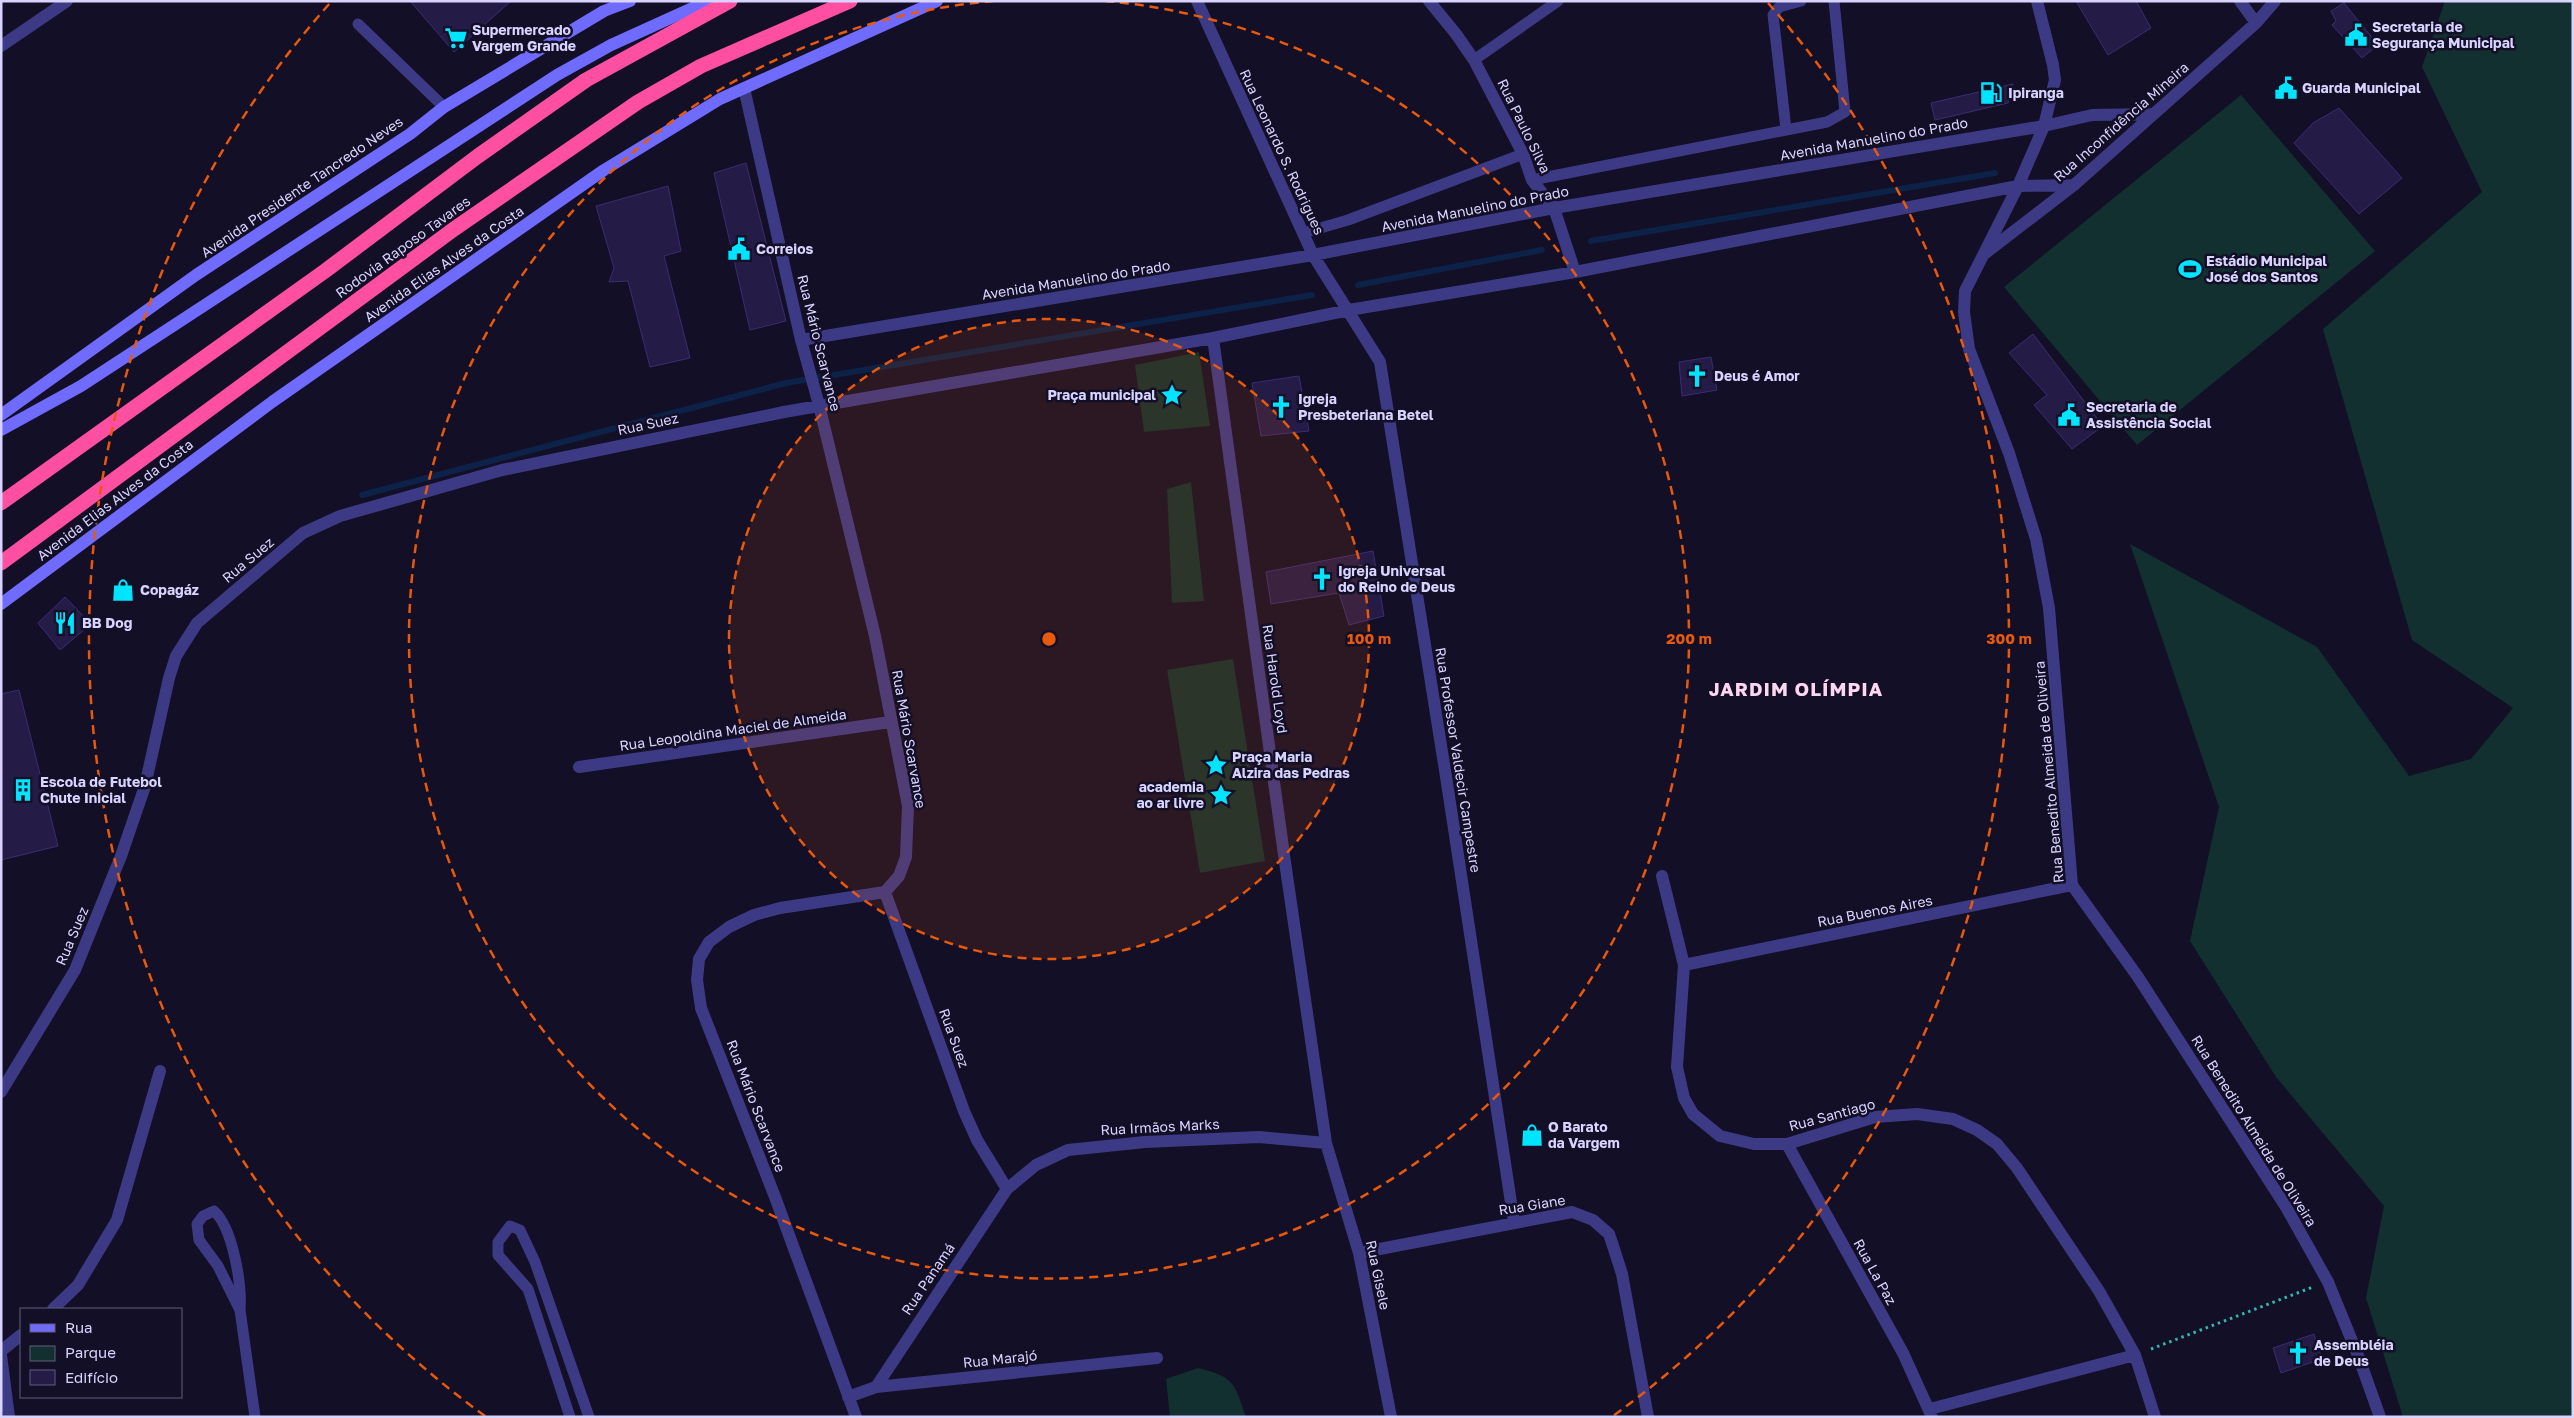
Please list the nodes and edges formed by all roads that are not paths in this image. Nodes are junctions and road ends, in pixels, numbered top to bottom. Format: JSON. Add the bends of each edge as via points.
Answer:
{"nodes":[{"id":1,"x":67,"y":1,"type":"edge"},
{"id":2,"x":630,"y":1,"type":"edge"},
{"id":3,"x":708,"y":1,"type":"edge"},
{"id":4,"x":730,"y":1,"type":"edge"},
{"id":5,"x":850,"y":1,"type":"edge"},
{"id":6,"x":937,"y":1,"type":"edge"},
{"id":7,"x":1197,"y":1,"type":"edge"},
{"id":8,"x":1429,"y":1,"type":"edge"},
{"id":9,"x":1558,"y":1,"type":"edge"},
{"id":10,"x":1801,"y":1,"type":"edge"},
{"id":11,"x":1834,"y":1,"type":"edge"},
{"id":12,"x":2037,"y":1,"type":"edge"},
{"id":13,"x":2240,"y":1,"type":"edge"},
{"id":14,"x":2275,"y":1,"type":"edge"},
{"id":15,"x":2256,"y":23,"type":"junction"},
{"id":16,"x":358,"y":24,"type":"dead end"},
{"id":17,"x":1,"y":46,"type":"edge"},
{"id":18,"x":1474,"y":60,"type":"junction"},
{"id":19,"x":744,"y":88,"type":"junction"},
{"id":20,"x":444,"y":107,"type":"junction"},
{"id":21,"x":2154,"y":114,"type":"junction"},
{"id":22,"x":2044,"y":126,"type":"junction"},
{"id":23,"x":1786,"y":128,"type":"junction"},
{"id":24,"x":1523,"y":154,"type":"junction"},
{"id":25,"x":1532,"y":180,"type":"junction"},
{"id":26,"x":2074,"y":185,"type":"junction"},
{"id":27,"x":2018,"y":186,"type":"junction"},
{"id":28,"x":1554,"y":208,"type":"junction"},
{"id":29,"x":1303,"y":233,"type":"junction"},
{"id":30,"x":1313,"y":256,"type":"junction"},
{"id":31,"x":1980,"y":258,"type":"junction"},
{"id":32,"x":1575,"y":272,"type":"junction"},
{"id":33,"x":1349,"y":310,"type":"junction"},
{"id":34,"x":1213,"y":338,"type":"junction"},
{"id":35,"x":801,"y":340,"type":"junction"},
{"id":36,"x":819,"y":405,"type":"junction"},
{"id":37,"x":1,"y":415,"type":"edge"},
{"id":38,"x":1,"y":430,"type":"edge"},
{"id":39,"x":1,"y":503,"type":"edge"},
{"id":40,"x":1,"y":563,"type":"edge"},
{"id":41,"x":1,"y":604,"type":"edge"},
{"id":42,"x":890,"y":722,"type":"junction"},
{"id":43,"x":579,"y":767,"type":"dead end"},
{"id":44,"x":1662,"y":876,"type":"dead end"},
{"id":45,"x":2072,"y":884,"type":"junction"},
{"id":46,"x":885,"y":892,"type":"junction"},
{"id":47,"x":1684,"y":965,"type":"junction"},
{"id":48,"x":160,"y":1071,"type":"dead end"},
{"id":49,"x":1,"y":1092,"type":"edge"},
{"id":50,"x":1326,"y":1142,"type":"junction"},
{"id":51,"x":1787,"y":1144,"type":"junction"},
{"id":52,"x":1007,"y":1189,"type":"junction"},
{"id":53,"x":1514,"y":1222,"type":"junction"},
{"id":54,"x":1359,"y":1253,"type":"junction"},
{"id":55,"x":54,"y":1308,"type":"edge"},
{"id":56,"x":240,"y":1310,"type":"junction"},
{"id":57,"x":20,"y":1337,"type":"edge"},
{"id":58,"x":1,"y":1353,"type":"edge"},
{"id":59,"x":2135,"y":1355,"type":"junction"},
{"id":60,"x":1157,"y":1358,"type":"dead end"},
{"id":61,"x":876,"y":1387,"type":"junction"},
{"id":62,"x":7,"y":1396,"type":"junction"},
{"id":63,"x":848,"y":1397,"type":"junction"},
{"id":64,"x":1931,"y":1413,"type":"edge"},
{"id":65,"x":9,"y":1417,"type":"edge"},
{"id":66,"x":13,"y":1417,"type":"edge"},
{"id":67,"x":255,"y":1417,"type":"edge"},
{"id":68,"x":570,"y":1417,"type":"edge"},
{"id":69,"x":589,"y":1417,"type":"edge"},
{"id":70,"x":856,"y":1417,"type":"edge"},
{"id":71,"x":1391,"y":1417,"type":"edge"},
{"id":72,"x":1648,"y":1417,"type":"edge"},
{"id":73,"x":2155,"y":1417,"type":"edge"},
{"id":74,"x":2380,"y":1417,"type":"edge"}],
"edges":[{"from":1,"to":17,"type":"street"},
{"from":2,"to":20,"type":"main road","name":"Avenida Presidente Tancredo Neves","via":[[604,11]]},
{"from":3,"to":38,"type":"main road","via":[[557,75],[81,386]]},
{"from":4,"to":39,"type":"highway","name":"Rodovia Raposo Tavares","via":[[586,80]]},
{"from":5,"to":40,"type":"highway","name":"Rodovia Raposo Tavares","via":[[701,66],[638,102],[454,229]]},
{"from":6,"to":19,"type":"main road","name":"Avenida Elias Alves da Costa"},
{"from":7,"to":29,"type":"street","name":"Rua Leonardo S. Rodrigues"},
{"from":8,"to":18,"type":"street","name":"Rua Paulo Silva"},
{"from":9,"to":18,"type":"lane"},
{"from":10,"to":23,"type":"lane","via":[[1779,7],[1773,15]]},
{"from":11,"to":23,"type":"lane","via":[[1845,112],[1827,122]]},
{"from":12,"to":22,"type":"street","name":"Rua Benedito Almeida de Oliveira","via":[[2055,80]]},
{"from":13,"to":15,"type":"street"},
{"from":14,"to":15,"type":"street","name":"Rua Inconfidência Mineira"},
{"from":15,"to":21,"type":"street","name":"Rua Inconfidência Mineira"},
{"from":16,"to":20,"type":"lane"},
{"from":18,"to":24,"type":"street","name":"Rua Paulo Silva"},
{"from":19,"to":35,"type":"street","name":"Rua Mário Scarvance"},
{"from":19,"to":41,"type":"main road","name":"Avenida Elias Alves da Costa","via":[[681,121],[604,170],[272,402]]},
{"from":20,"to":37,"type":"main road","name":"Avenida Presidente Tancredo Neves","via":[[410,134],[196,275]]},
{"from":21,"to":22,"type":"street","name":"Avenida Manuelino do Prado","via":[[2092,115]]},
{"from":21,"to":26,"type":"street","name":"Rua Inconfidência Mineira"},
{"from":22,"to":27,"type":"street","name":"Rua Benedito Almeida de Oliveira"},
{"from":22,"to":28,"type":"street","name":"Avenida Manuelino do Prado"},
{"from":23,"to":25,"type":"lane"},
{"from":24,"to":25,"type":"street","name":"Rua Paulo Silva"},
{"from":24,"to":29,"type":"lane","via":[[1348,220]]},
{"from":25,"to":28,"type":"street","name":"Rua Paulo Silva"},
{"from":26,"to":27,"type":"street"},
{"from":26,"to":31,"type":"street","name":"Rua Inconfidência Mineira"},
{"from":27,"to":31,"type":"street","name":"Rua Benedito Almeida de Oliveira"},
{"from":27,"to":32,"type":"street"},
{"from":28,"to":30,"type":"street","name":"Avenida Manuelino do Prado"},
{"from":28,"to":32,"type":"street","name":"Rua Paulo Silva"},
{"from":29,"to":30,"type":"street","name":"Rua Leonardo S. Rodrigues"},
{"from":30,"to":33,"type":"street","name":"Rua Leonardo S. Rodrigues"},
{"from":30,"to":35,"type":"street","name":"Avenida Manuelino do Prado"},
{"from":31,"to":45,"type":"street","name":"Rua Benedito Almeida de Oliveira","via":[[1965,291],[1969,349],[2010,453],[2043,570]]},
{"from":32,"to":33,"type":"street"},
{"from":33,"to":34,"type":"street"},
{"from":33,"to":53,"type":"street","name":"Rua Professor Valdecir Campestre","via":[[1380,362]]},
{"from":34,"to":36,"type":"street"},
{"from":34,"to":50,"type":"street","name":"Rua Harold Loyd"},
{"from":35,"to":36,"type":"street","name":"Rua Mário Scarvance"},
{"from":36,"to":42,"type":"street","name":"Rua Mário Scarvance","via":[[875,636]]},
{"from":36,"to":49,"type":"street","name":"Rua Suez","via":[[502,470],[349,514],[303,533],[197,623],[176,656],[168,678],[144,786],[121,856],[75,970]]},
{"from":42,"to":43,"type":"street","name":"Rua Leopoldina Maciel de Almeida"},
{"from":42,"to":46,"type":"street","name":"Rua Mário Scarvance","via":[[908,806],[908,833],[906,857],[899,876]]},
{"from":44,"to":47,"type":"street","name":"Rua Santiago"},
{"from":45,"to":47,"type":"street","name":"Rua Buenos Aires"},
{"from":45,"to":74,"type":"street","name":"Rua Benedito Almeida de Oliveira","via":[[2138,977],[2276,1190],[2328,1282]]},
{"from":46,"to":52,"type":"street","name":"Rua Suez","via":[[964,1111],[977,1140]]},
{"from":46,"to":63,"type":"street","name":"Rua Mário Scarvance","via":[[754,915],[729,927],[709,942],[699,959],[697,980],[701,1008]]},
{"from":47,"to":51,"type":"street","name":"Rua Santiago","via":[[1677,1066],[1684,1098],[1693,1114],[1708,1128],[1732,1140]]},
{"from":48,"to":55,"type":"street","via":[[117,1220],[78,1285]]},
{"from":50,"to":52,"type":"street","name":"Rua Irmãos Marks","via":[[1259,1137],[1145,1142],[1068,1150],[1036,1165]]},
{"from":50,"to":54,"type":"street","name":"Rua Gisele"},
{"from":51,"to":59,"type":"street","name":"Rua Santiago","via":[[1875,1117],[1917,1114],[1953,1119],[1977,1130],[1997,1144],[2017,1168],[2099,1291]]},
{"from":51,"to":64,"type":"street","name":"Rua La Paz","via":[[1903,1353]]},
{"from":52,"to":61,"type":"street","name":"Rua Panamá"},
{"from":53,"to":54,"type":"street","name":"Rua Giane"},
{"from":53,"to":72,"type":"street","name":"Rua Giane","via":[[1572,1212],[1593,1220],[1609,1234],[1622,1274]]},
{"from":54,"to":71,"type":"street","name":"Rua Gisele"},
{"from":56,"to":56,"type":"lane","via":[[241,1292],[227,1229],[214,1211],[203,1216],[197,1224],[199,1240],[218,1266]]},
{"from":56,"to":67,"type":"lane"},
{"from":57,"to":58,"type":"street"},
{"from":58,"to":62,"type":"street"},
{"from":59,"to":64,"type":"street"},
{"from":59,"to":73,"type":"street","name":"Rua Santiago"},
{"from":60,"to":61,"type":"street","name":"Rua Marajó"},
{"from":61,"to":63,"type":"street","name":"Rua Marajó"},
{"from":62,"to":65,"type":"street"},
{"from":62,"to":66,"type":"lane"},
{"from":63,"to":70,"type":"street","name":"Rua Mário Scarvance"},
{"from":68,"to":69,"type":"lane","via":[[528,1289],[498,1255],[498,1242],[510,1226],[520,1230],[534,1262]]}]}
